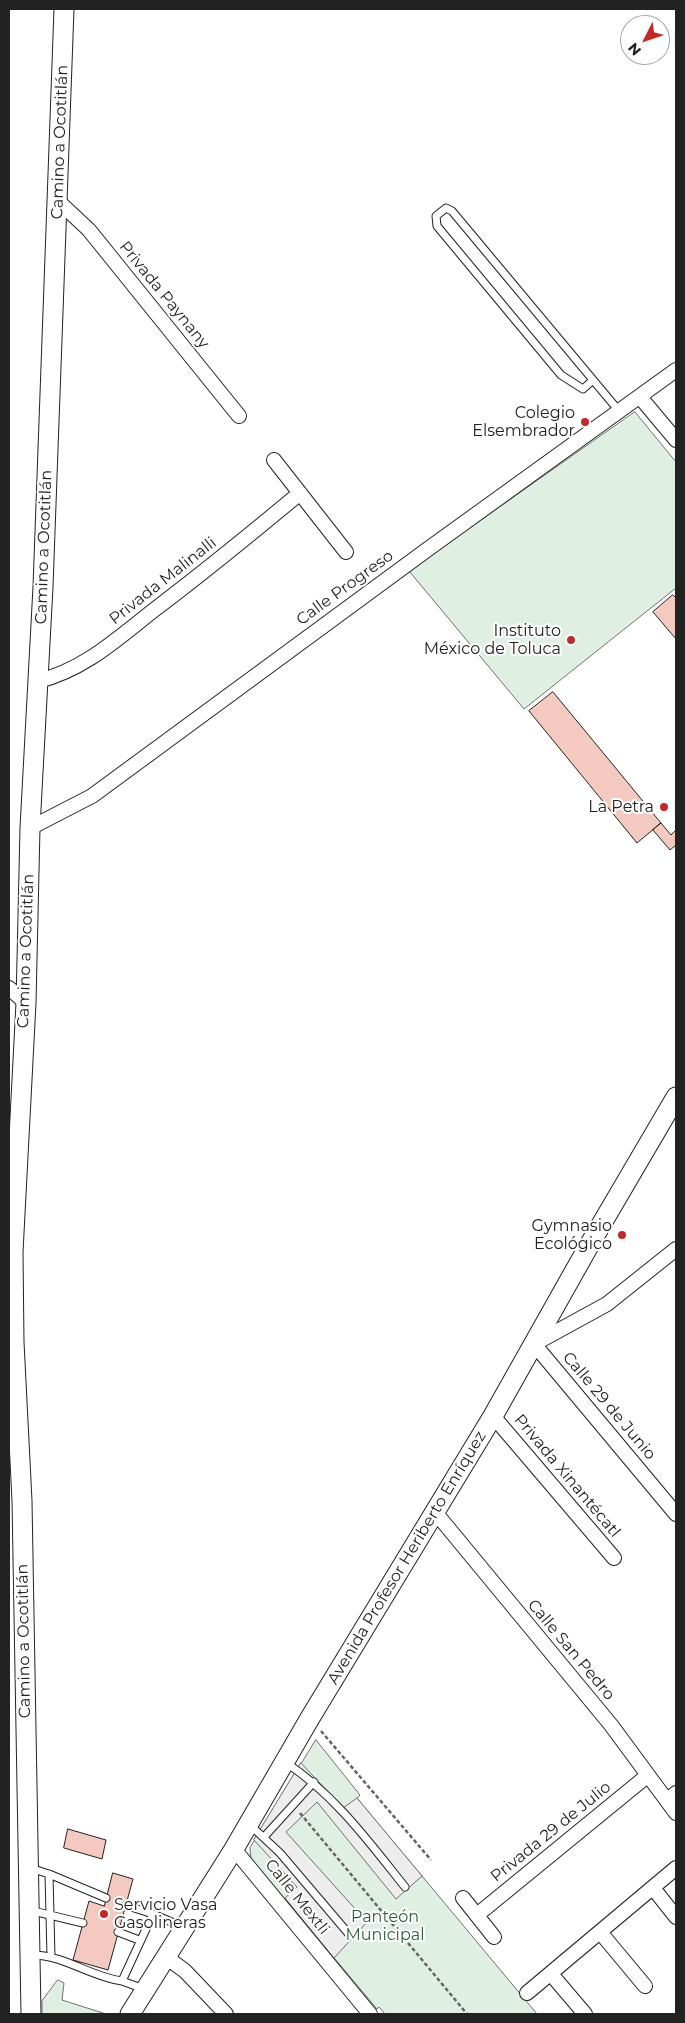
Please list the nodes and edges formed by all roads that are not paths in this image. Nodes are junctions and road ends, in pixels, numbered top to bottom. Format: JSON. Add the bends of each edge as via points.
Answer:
{"nodes":[{"id":1,"x":64,"y":9,"type":"edge"},
{"id":2,"x":58,"y":201,"type":"junction"},
{"id":3,"x":676,"y":370,"type":"edge"},
{"id":4,"x":593,"y":380,"type":"junction"},
{"id":5,"x":640,"y":397,"type":"junction"},
{"id":6,"x":619,"y":412,"type":"junction"},
{"id":7,"x":240,"y":416,"type":"dead end"},
{"id":8,"x":676,"y":440,"type":"edge"},
{"id":9,"x":274,"y":460,"type":"dead end"},
{"id":10,"x":300,"y":493,"type":"junction"},
{"id":11,"x":346,"y":552,"type":"dead end"},
{"id":12,"x":38,"y":681,"type":"junction"},
{"id":13,"x":30,"y":828,"type":"junction"},
{"id":14,"x":9,"y":990,"type":"edge"},
{"id":15,"x":26,"y":1003,"type":"junction"},
{"id":16,"x":676,"y":1097,"type":"edge"},
{"id":17,"x":676,"y":1250,"type":"edge"},
{"id":18,"x":534,"y":1344,"type":"junction"},
{"id":19,"x":493,"y":1416,"type":"junction"},
{"id":20,"x":14,"y":1425,"type":"edge"},
{"id":21,"x":435,"y":1512,"type":"junction"},
{"id":22,"x":676,"y":1514,"type":"edge"},
{"id":23,"x":614,"y":1558,"type":"dead end"},
{"id":24,"x":285,"y":1762,"type":"junction"},
{"id":25,"x":647,"y":1776,"type":"junction"},
{"id":26,"x":314,"y":1782,"type":"junction"},
{"id":27,"x":671,"y":1797,"type":"edge"},
{"id":28,"x":676,"y":1813,"type":"edge"},
{"id":29,"x":249,"y":1824,"type":"junction"},
{"id":30,"x":264,"y":1836,"type":"junction"},
{"id":31,"x":234,"y":1849,"type":"junction"},
{"id":32,"x":28,"y":1868,"type":"junction"},
{"id":33,"x":676,"y":1868,"type":"edge"},
{"id":34,"x":49,"y":1874,"type":"junction"},
{"id":35,"x":405,"y":1887,"type":"dead end"},
{"id":36,"x":652,"y":1888,"type":"junction"},
{"id":37,"x":106,"y":1898,"type":"dead end"},
{"id":38,"x":463,"y":1898,"type":"dead end"},
{"id":39,"x":125,"y":1906,"type":"dead end"},
{"id":40,"x":29,"y":1910,"type":"junction"},
{"id":41,"x":50,"y":1913,"type":"junction"},
{"id":42,"x":153,"y":1914,"type":"junction"},
{"id":43,"x":477,"y":1915,"type":"junction"},
{"id":44,"x":676,"y":1917,"type":"edge"},
{"id":45,"x":83,"y":1923,"type":"dead end"},
{"id":46,"x":185,"y":1928,"type":"junction"},
{"id":47,"x":118,"y":1932,"type":"dead end"},
{"id":48,"x":600,"y":1932,"type":"junction"},
{"id":49,"x":348,"y":1933,"type":"dead end"},
{"id":50,"x":494,"y":1937,"type":"dead end"},
{"id":51,"x":140,"y":1940,"type":"junction"},
{"id":52,"x":29,"y":1955,"type":"junction"},
{"id":53,"x":51,"y":1957,"type":"junction"},
{"id":54,"x":166,"y":1957,"type":"junction"},
{"id":55,"x":551,"y":1974,"type":"junction"},
{"id":56,"x":122,"y":1981,"type":"junction"},
{"id":57,"x":645,"y":1986,"type":"dead end"},
{"id":58,"x":146,"y":1990,"type":"junction"},
{"id":59,"x":527,"y":1993,"type":"dead end"},
{"id":60,"x":31,"y":2014,"type":"edge"},
{"id":61,"x":130,"y":2014,"type":"edge"},
{"id":62,"x":226,"y":2014,"type":"edge"},
{"id":63,"x":370,"y":2014,"type":"edge"},
{"id":64,"x":585,"y":2014,"type":"edge"}],
"edges":[{"from":1,"to":2,"type":"main road","name":"Camino a Ocotitlán"},
{"from":2,"to":7,"type":"street","name":"Privada Paynany","via":[[89,230]]},
{"from":2,"to":12,"type":"main road","name":"Camino a Ocotitlán"},
{"from":3,"to":5,"type":"street","name":"Calle Progreso"},
{"from":4,"to":4,"type":"lane","via":[[452,211],[446,208],[436,216],[437,226],[561,375],[583,389]]},
{"from":4,"to":6,"type":"lane"},
{"from":5,"to":6,"type":"street","name":"Calle Progreso"},
{"from":5,"to":8,"type":"street"},
{"from":6,"to":13,"type":"street","name":"Calle Progreso","via":[[92,796]]},
{"from":9,"to":10,"type":"street"},
{"from":10,"to":11,"type":"street"},
{"from":10,"to":12,"type":"street","name":"Privada Malinalli","via":[[107,647],[79,666]]},
{"from":12,"to":13,"type":"main road","name":"Camino a Ocotitlán"},
{"from":13,"to":15,"type":"main road","name":"Camino a Ocotitlán"},
{"from":14,"to":15,"type":"street"},
{"from":15,"to":20,"type":"main road","name":"Camino a Ocotitlán","via":[[13,1252]]},
{"from":16,"to":18,"type":"main road","name":"Avenida Profesor Heriberto Enríquez"},
{"from":17,"to":18,"type":"street","via":[[607,1304]]},
{"from":18,"to":19,"type":"main road","name":"Avenida Profesor Heriberto Enríquez"},
{"from":18,"to":22,"type":"street","name":"Calle 29 de Junio"},
{"from":19,"to":21,"type":"main road","name":"Avenida Profesor Heriberto Enríquez"},
{"from":19,"to":23,"type":"street","name":"Privada Xinantécatl"},
{"from":20,"to":32,"type":"main road","name":"Camino a Ocotitlán"},
{"from":21,"to":24,"type":"main road","name":"Avenida Profesor Heriberto Enríquez"},
{"from":21,"to":25,"type":"street","name":"Calle San Pedro","via":[[611,1725]]},
{"from":24,"to":26,"type":"lane"},
{"from":24,"to":29,"type":"main road","name":"Avenida Profesor Heriberto Enríquez"},
{"from":25,"to":27,"type":"street","name":"Calle San Pedro"},
{"from":25,"to":43,"type":"street","name":"Privada 29 de Julio"},
{"from":26,"to":30,"type":"lane"},
{"from":26,"to":35,"type":"lane"},
{"from":27,"to":28,"type":"street","name":"Calle San Pedro"},
{"from":29,"to":30,"type":"lane"},
{"from":29,"to":31,"type":"main road","name":"Avenida Profesor Heriberto Enríquez"},
{"from":30,"to":49,"type":"lane"},
{"from":31,"to":46,"type":"main road","name":"Avenida Profesor Heriberto Enríquez"},
{"from":31,"to":63,"type":"street","name":"Calle Mextli"},
{"from":32,"to":34,"type":"lane"},
{"from":32,"to":40,"type":"main road","name":"Camino a Ocotitlán"},
{"from":33,"to":36,"type":"street"},
{"from":34,"to":37,"type":"lane"},
{"from":34,"to":41,"type":"lane"},
{"from":36,"to":44,"type":"street"},
{"from":36,"to":48,"type":"street"},
{"from":38,"to":43,"type":"street"},
{"from":39,"to":42,"type":"lane"},
{"from":40,"to":41,"type":"lane"},
{"from":40,"to":52,"type":"main road","name":"Camino a Ocotitlán"},
{"from":41,"to":45,"type":"lane"},
{"from":41,"to":53,"type":"lane"},
{"from":42,"to":46,"type":"lane"},
{"from":42,"to":51,"type":"lane"},
{"from":43,"to":50,"type":"street"},
{"from":46,"to":54,"type":"main road","name":"Avenida Profesor Heriberto Enríquez"},
{"from":47,"to":51,"type":"lane"},
{"from":48,"to":55,"type":"street"},
{"from":48,"to":57,"type":"street"},
{"from":51,"to":56,"type":"lane"},
{"from":52,"to":53,"type":"lane"},
{"from":52,"to":60,"type":"main road","name":"Camino a Ocotitlán"},
{"from":53,"to":56,"type":"lane"},
{"from":54,"to":58,"type":"main road","name":"Avenida Profesor Heriberto Enríquez"},
{"from":54,"to":62,"type":"street","via":[[185,1970]]},
{"from":55,"to":59,"type":"street"},
{"from":55,"to":64,"type":"street"},
{"from":56,"to":58,"type":"lane"},
{"from":58,"to":61,"type":"main road","name":"Avenida Profesor Heriberto Enríquez"}]}
